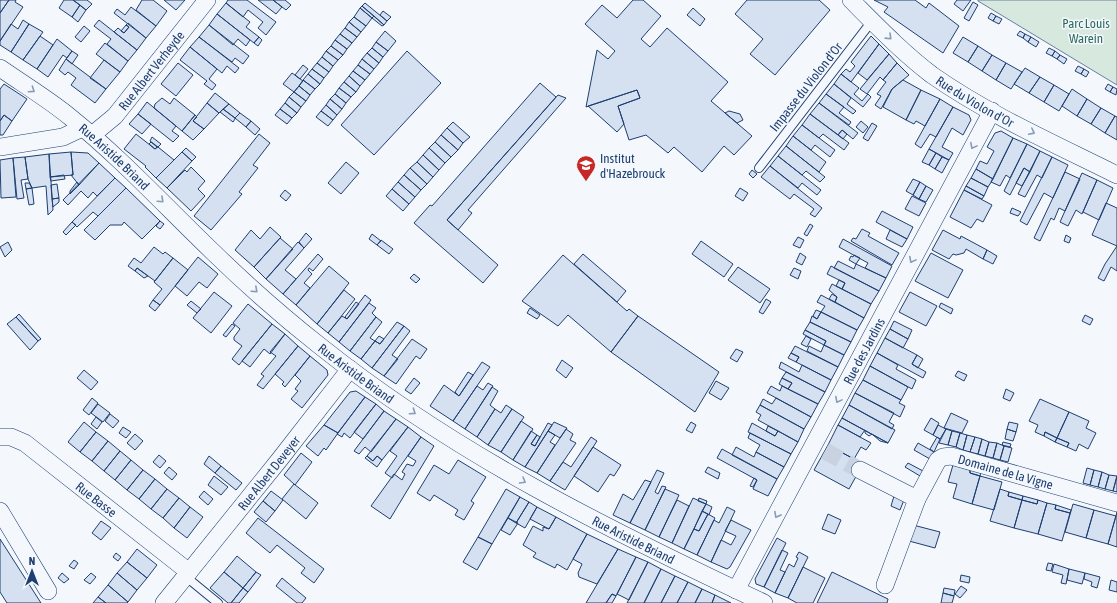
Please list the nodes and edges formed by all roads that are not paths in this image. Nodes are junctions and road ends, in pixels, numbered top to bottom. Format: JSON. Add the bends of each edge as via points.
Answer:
{"nodes":[{"id":1,"x":207,"y":0,"type":"edge"},
{"id":2,"x":851,"y":0,"type":"edge"},
{"id":3,"x":872,"y":21,"type":"junction"},
{"id":4,"x":0,"y":68,"type":"edge"},
{"id":5,"x":992,"y":111,"type":"junction"},
{"id":6,"x":87,"y":132,"type":"junction"},
{"id":7,"x":0,"y":147,"type":"edge"},
{"id":8,"x":759,"y":168,"type":"dead end"},
{"id":9,"x":1117,"y":175,"type":"edge"},
{"id":10,"x":350,"y":369,"type":"junction"},
{"id":11,"x":0,"y":437,"type":"edge"},
{"id":12,"x":860,"y":470,"type":"tunnel mouth"},
{"id":13,"x":917,"y":499,"type":"junction"},
{"id":14,"x":1117,"y":503,"type":"edge"},
{"id":15,"x":0,"y":511,"type":"edge"},
{"id":16,"x":187,"y":574,"type":"junction"},
{"id":17,"x":885,"y":585,"type":"dead end"},
{"id":18,"x":736,"y":590,"type":"junction"},
{"id":19,"x":48,"y":591,"type":"dead end"},
{"id":20,"x":164,"y":603,"type":"edge"},
{"id":21,"x":218,"y":603,"type":"edge"},
{"id":22,"x":764,"y":603,"type":"edge"}],
"edges":[{"from":1,"to":6,"type":"street","name":"Rue Albert Verheyde","via":[[115,116]]},
{"from":2,"to":3,"type":"street","name":"Rue du Violon d'Or"},
{"from":3,"to":5,"type":"street","name":"Rue du Violon d'Or","one_way":true,"via":[[932,74]]},
{"from":3,"to":8,"type":"lane","name":"Impasse du Violon d'Or"},
{"from":4,"to":6,"type":"street","name":"Rue Aristide Briand","one_way":true,"via":[[50,102]]},
{"from":5,"to":9,"type":"street","name":"Rue du Violon d'Or","one_way":true},
{"from":5,"to":18,"type":"street","name":"Rue des Jardins","one_way":true,"via":[[820,448]]},
{"from":6,"to":7,"type":"street","name":"Rue Albert Verheyde"},
{"from":6,"to":10,"type":"street","name":"Rue Aristide Briand","one_way":true,"via":[[215,254]]},
{"from":10,"to":16,"type":"street","name":"Rue Albert Deveyer"},
{"from":10,"to":18,"type":"street","name":"Rue Aristide Briand","one_way":true,"via":[[454,440],[539,491],[610,529]]},
{"from":11,"to":16,"type":"street","name":"Rue Basse","via":[[11,437],[25,443]]},
{"from":12,"to":13,"type":"street"},
{"from":13,"to":14,"type":"street","name":"Domaine de la Vigne","via":[[938,460],[951,456]]},
{"from":13,"to":17,"type":"street","name":"Domaine de la Vigne"},
{"from":15,"to":19,"type":"street"},
{"from":16,"to":20,"type":"street","name":"Rue Albert Deveyer"},
{"from":16,"to":21,"type":"lane"},
{"from":18,"to":22,"type":"street","name":"Rue Aristide Briand"}]}
